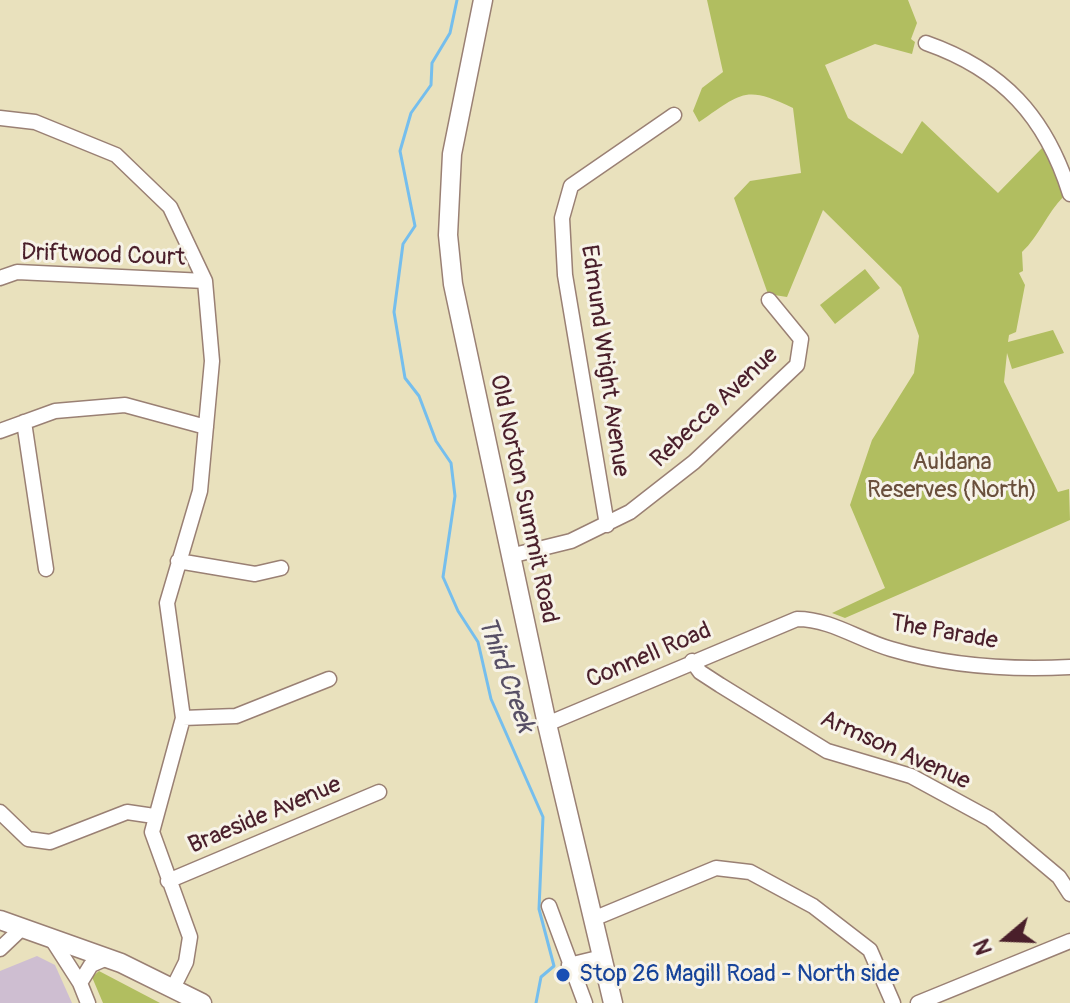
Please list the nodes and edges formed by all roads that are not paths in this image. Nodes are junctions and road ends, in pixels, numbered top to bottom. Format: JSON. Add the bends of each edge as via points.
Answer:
{"nodes":[{"id":1,"x":483,"y":0,"type":"edge"},
{"id":2,"x":926,"y":43,"type":"dead end"},
{"id":3,"x":674,"y":115,"type":"dead end"},
{"id":4,"x":0,"y":118,"type":"edge"},
{"id":5,"x":1070,"y":194,"type":"edge"},
{"id":6,"x":0,"y":278,"type":"edge"},
{"id":7,"x":205,"y":281,"type":"junction"},
{"id":8,"x":769,"y":300,"type":"dead end"},
{"id":9,"x":24,"y":422,"type":"junction"},
{"id":10,"x":206,"y":427,"type":"junction"},
{"id":11,"x":0,"y":431,"type":"edge"},
{"id":12,"x":607,"y":525,"type":"junction"},
{"id":13,"x":510,"y":556,"type":"junction"},
{"id":14,"x":178,"y":561,"type":"junction"},
{"id":15,"x":281,"y":568,"type":"dead end"},
{"id":16,"x":46,"y":569,"type":"dead end"},
{"id":17,"x":770,"y":629,"type":"joint"},
{"id":18,"x":692,"y":661,"type":"junction"},
{"id":19,"x":1070,"y":667,"type":"edge"},
{"id":20,"x":329,"y":679,"type":"dead end"},
{"id":21,"x":183,"y":718,"type":"junction"},
{"id":22,"x":547,"y":724,"type":"junction"},
{"id":23,"x":379,"y":792,"type":"dead end"},
{"id":24,"x":0,"y":812,"type":"edge"},
{"id":25,"x":154,"y":816,"type":"junction"},
{"id":26,"x":168,"y":881,"type":"junction"},
{"id":27,"x":1070,"y":894,"type":"edge"},
{"id":28,"x":549,"y":906,"type":"dead end"},
{"id":29,"x":593,"y":919,"type":"junction"},
{"id":30,"x":0,"y":920,"type":"edge"},
{"id":31,"x":20,"y":930,"type":"junction"},
{"id":32,"x":53,"y":941,"type":"junction"},
{"id":33,"x":1070,"y":941,"type":"edge"},
{"id":34,"x":0,"y":949,"type":"edge"},
{"id":35,"x":602,"y":957,"type":"junction"},
{"id":36,"x":107,"y":958,"type":"junction"},
{"id":37,"x":569,"y":965,"type":"junction"},
{"id":38,"x":80,"y":983,"type":"junction"},
{"id":39,"x":174,"y":986,"type":"junction"},
{"id":40,"x":88,"y":1003,"type":"edge"},
{"id":41,"x":202,"y":1003,"type":"edge"},
{"id":42,"x":585,"y":1003,"type":"edge"},
{"id":43,"x":613,"y":1003,"type":"edge"},
{"id":44,"x":893,"y":1003,"type":"edge"},
{"id":45,"x":918,"y":1003,"type":"edge"}],
"edges":[{"from":1,"to":13,"type":"main road","name":"Old Norton Summit Road","via":[[452,154],[448,235],[453,284]]},
{"from":2,"to":5,"type":"street","via":[[964,56],[998,78],[1043,132]]},
{"from":3,"to":12,"type":"street","name":"Edmund Wright Avenue","via":[[571,186],[562,218],[565,275]]},
{"from":4,"to":7,"type":"street","via":[[35,122],[116,155],[170,207]]},
{"from":6,"to":7,"type":"street","name":"Driftwood Court","via":[[17,272]]},
{"from":7,"to":10,"type":"street","via":[[212,361]]},
{"from":8,"to":12,"type":"street","name":"Rebecca Avenue","via":[[801,339],[797,365],[694,462]]},
{"from":9,"to":10,"type":"street","via":[[55,411],[125,405]]},
{"from":9,"to":11,"type":"street"},
{"from":9,"to":16,"type":"street"},
{"from":10,"to":14,"type":"street","via":[[200,491]]},
{"from":12,"to":13,"type":"street","name":"Rebecca Avenue","via":[[571,541]]},
{"from":13,"to":22,"type":"main road","name":"Old Norton Summit Road"},
{"from":14,"to":15,"type":"street","via":[[255,574]]},
{"from":14,"to":21,"type":"street","via":[[167,603]]},
{"from":17,"to":18,"type":"street","name":"Connell Road"},
{"from":17,"to":19,"type":"street","name":"The Parade","via":[[787,620],[809,619],[888,648],[940,660]]},
{"from":18,"to":22,"type":"street","name":"Connell Road"},
{"from":18,"to":27,"type":"street","name":"Armson Avenue","via":[[700,672],[827,751],[911,776],[990,819],[1059,877]]},
{"from":20,"to":21,"type":"street","via":[[236,716]]},
{"from":21,"to":25,"type":"street"},
{"from":22,"to":29,"type":"main road","name":"Old Norton Summit Road"},
{"from":23,"to":26,"type":"street","name":"Braeside Avenue"},
{"from":24,"to":25,"type":"street","via":[[28,839],[50,842],[127,812]]},
{"from":25,"to":26,"type":"street","via":[[152,832]]},
{"from":26,"to":39,"type":"street","via":[[190,937]]},
{"from":28,"to":37,"type":"street"},
{"from":29,"to":35,"type":"main road","name":"Old Norton Summit Road"},
{"from":29,"to":44,"type":"street","via":[[716,868],[750,872],[813,906],[870,950]]},
{"from":30,"to":31,"type":"main road"},
{"from":31,"to":32,"type":"main road"},
{"from":31,"to":34,"type":"street"},
{"from":32,"to":36,"type":"main road"},
{"from":32,"to":38,"type":"street"},
{"from":33,"to":45,"type":"street"},
{"from":35,"to":37,"type":"street"},
{"from":35,"to":43,"type":"main road","name":"Old Norton Summit Road"},
{"from":36,"to":38,"type":"street","via":[[91,965]]},
{"from":36,"to":39,"type":"main road"},
{"from":37,"to":42,"type":"street"},
{"from":38,"to":40,"type":"street"},
{"from":39,"to":41,"type":"main road"}]}
